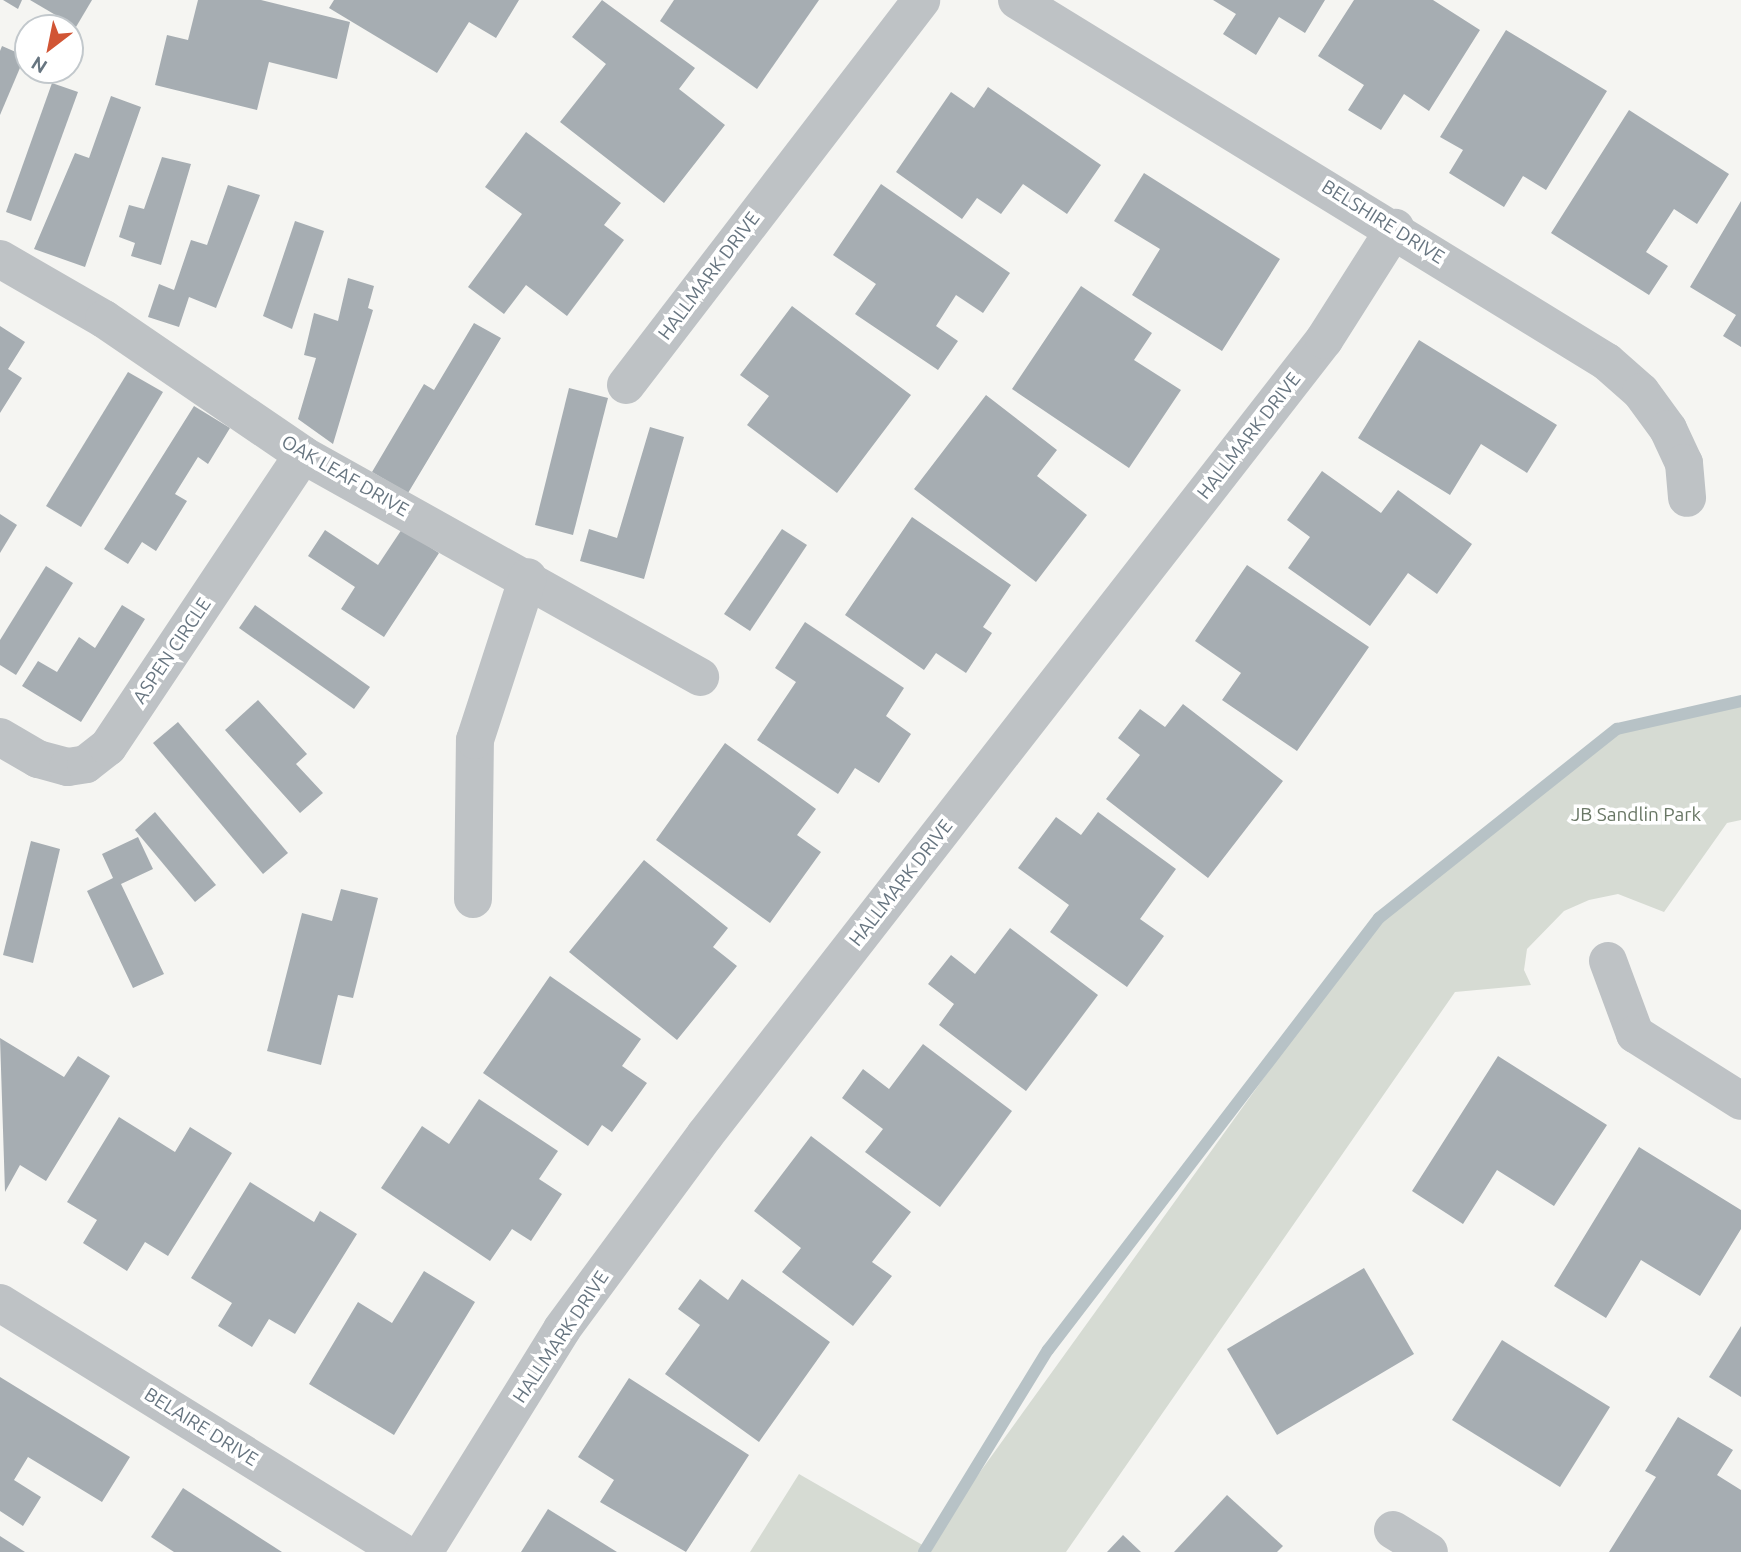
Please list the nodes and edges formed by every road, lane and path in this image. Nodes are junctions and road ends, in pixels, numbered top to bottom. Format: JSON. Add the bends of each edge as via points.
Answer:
{"nodes":[{"id":1,"x":920,"y":0,"type":"edge"},
{"id":2,"x":1017,"y":0,"type":"edge"},
{"id":3,"x":1395,"y":228,"type":"junction"},
{"id":4,"x":0,"y":259,"type":"edge"},
{"id":5,"x":626,"y":385,"type":"dead end"},
{"id":6,"x":303,"y":455,"type":"junction"},
{"id":7,"x":1687,"y":498,"type":"dead end"},
{"id":8,"x":528,"y":577,"type":"junction"},
{"id":9,"x":701,"y":677,"type":"dead end"},
{"id":10,"x":0,"y":737,"type":"edge"},
{"id":11,"x":473,"y":899,"type":"dead end"},
{"id":12,"x":1608,"y":961,"type":"dead end"},
{"id":13,"x":1741,"y":1101,"type":"edge"},
{"id":14,"x":0,"y":1303,"type":"edge"},
{"id":15,"x":1393,"y":1530,"type":"dead end"},
{"id":16,"x":402,"y":1552,"type":"edge"},
{"id":17,"x":424,"y":1552,"type":"edge"},
{"id":18,"x":1429,"y":1552,"type":"edge"}],
"edges":[{"from":1,"to":5,"type":"street","name":"HALLMARK DRIVE"},
{"from":2,"to":3,"type":"street","name":"BELSHIRE DRIVE"},
{"from":3,"to":7,"type":"street","name":"BELSHIRE DRIVE","via":[[1606,362],[1641,392],[1684,463]]},
{"from":3,"to":17,"type":"street","name":"HALLMARK DRIVE","via":[[1324,340],[681,1167],[562,1329]]},
{"from":4,"to":6,"type":"street","name":"OAK LEAF DRIVE","via":[[104,319]]},
{"from":6,"to":8,"type":"street","name":"OAK LEAF DRIVE"},
{"from":6,"to":10,"type":"street","name":"ASPEN CIRCLE","via":[[108,747],[86,764],[68,767],[38,759]]},
{"from":8,"to":9,"type":"street","name":"OAK LEAF DRIVE"},
{"from":8,"to":11,"type":"street","via":[[475,740]]},
{"from":12,"to":13,"type":"street","via":[[1635,1034]]},
{"from":14,"to":16,"type":"street","name":"BELAIRE DRIVE"},
{"from":15,"to":18,"type":"street"}]}
